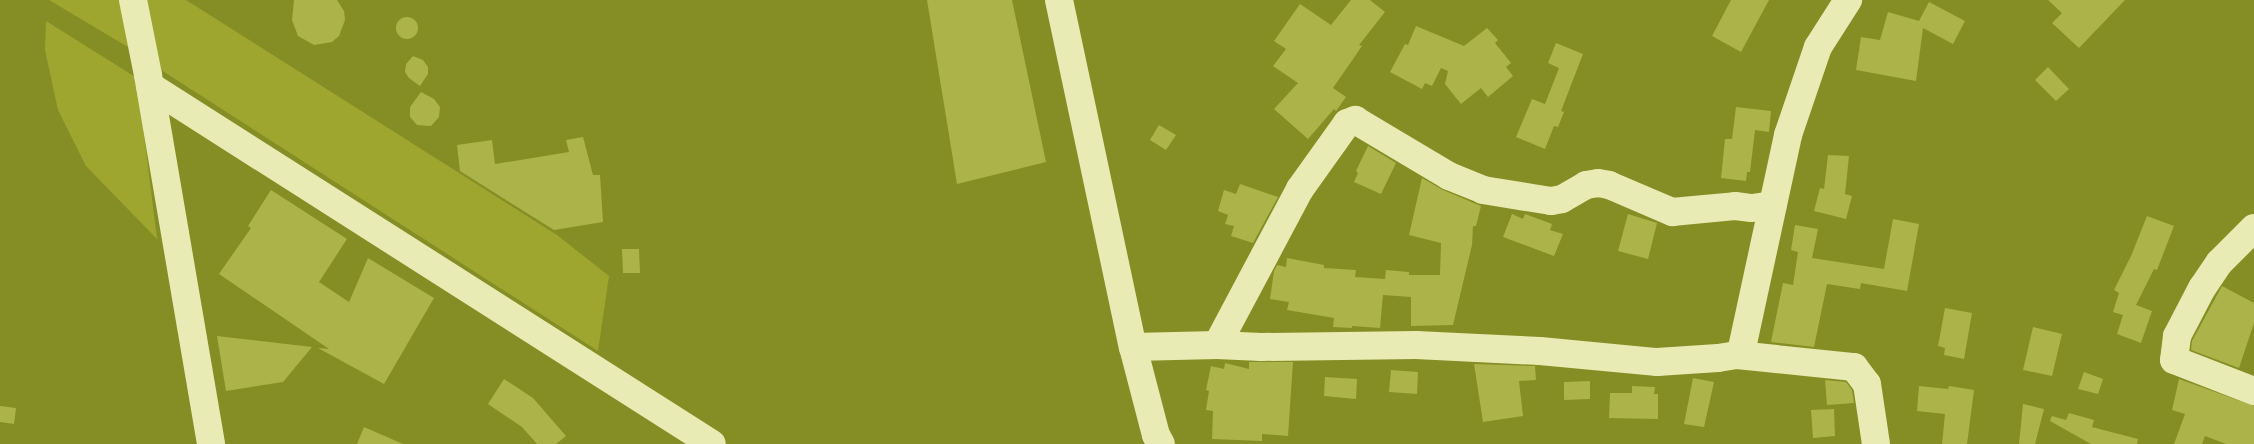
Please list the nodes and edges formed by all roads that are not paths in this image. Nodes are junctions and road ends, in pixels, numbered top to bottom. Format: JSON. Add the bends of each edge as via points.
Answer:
{"nodes":[{"id":1,"x":133,"y":0,"type":"edge"},
{"id":2,"x":1059,"y":0,"type":"edge"},
{"id":3,"x":1848,"y":0,"type":"edge"},
{"id":4,"x":150,"y":86,"type":"junction"},
{"id":5,"x":1772,"y":205,"type":"junction"},
{"id":6,"x":2254,"y":228,"type":"edge"},
{"id":7,"x":1217,"y":345,"type":"junction"},
{"id":8,"x":1133,"y":347,"type":"junction"},
{"id":9,"x":1736,"y":355,"type":"junction"},
{"id":10,"x":2254,"y":392,"type":"edge"},
{"id":11,"x":211,"y":444,"type":"edge"},
{"id":12,"x":712,"y":444,"type":"edge"},
{"id":13,"x":1161,"y":444,"type":"edge"},
{"id":14,"x":1876,"y":444,"type":"edge"}],
"edges":[{"from":1,"to":4,"type":"street"},
{"from":2,"to":8,"type":"street"},
{"from":3,"to":5,"type":"street","via":[[1818,47],[1806,79],[1783,152]]},
{"from":4,"to":11,"type":"street"},
{"from":4,"to":12,"type":"street"},
{"from":5,"to":7,"type":"street","via":[[1672,212],[1609,184],[1586,185],[1562,199],[1551,201],[1483,190],[1449,176],[1355,120],[1347,123],[1300,189]]},
{"from":5,"to":9,"type":"street","via":[[1742,348]]},
{"from":6,"to":10,"type":"street","via":[[2220,263],[2202,288],[2177,336],[2174,360]]},
{"from":7,"to":8,"type":"street"},
{"from":7,"to":9,"type":"street","via":[[1416,345],[1657,362]]},
{"from":8,"to":13,"type":"street","via":[[1156,436]]},
{"from":9,"to":14,"type":"street","via":[[1854,367],[1867,384]]}]}
